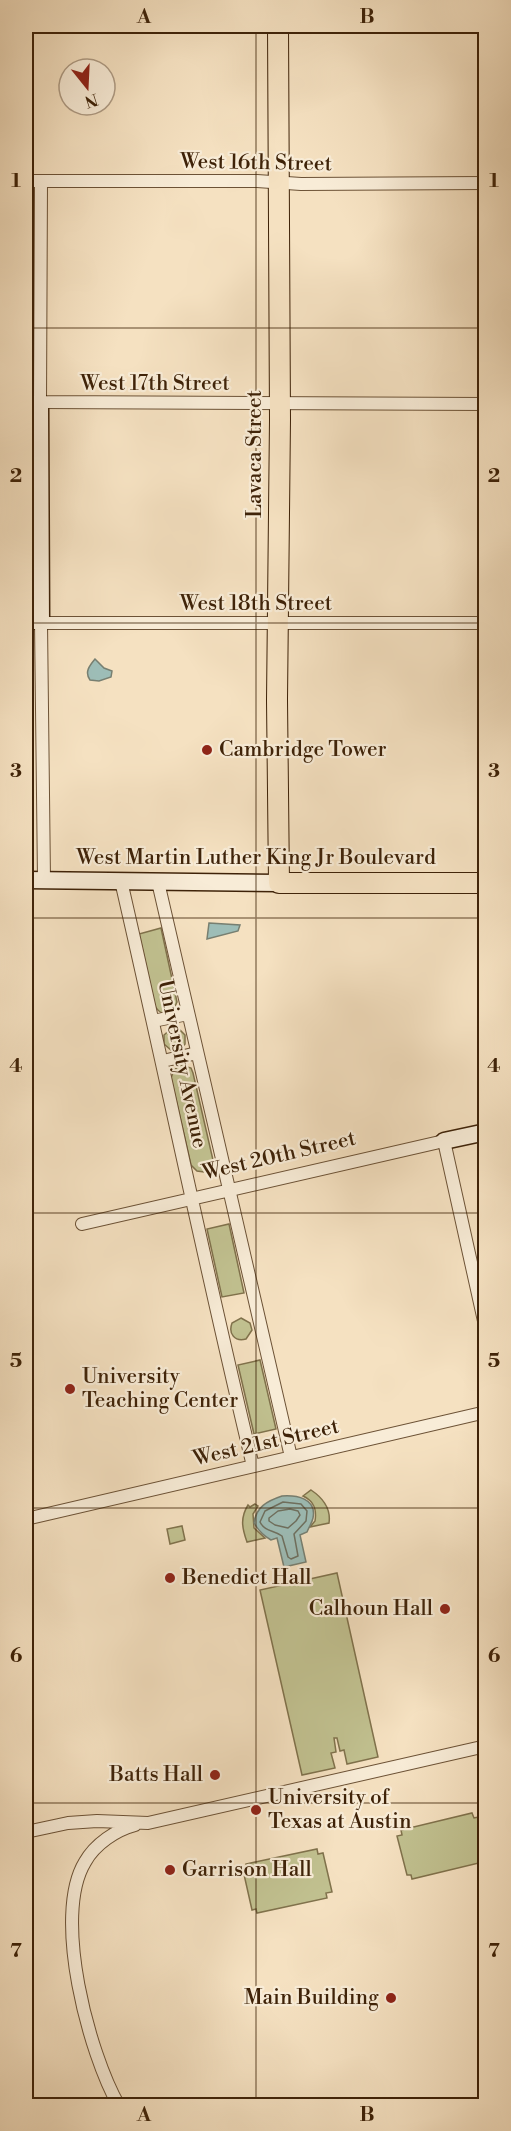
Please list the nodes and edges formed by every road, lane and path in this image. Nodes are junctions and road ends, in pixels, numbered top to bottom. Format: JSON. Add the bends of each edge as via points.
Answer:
{"nodes":[{"id":1,"x":278,"y":26,"type":"edge"},
{"id":2,"x":26,"y":181,"type":"edge"},
{"id":3,"x":41,"y":181,"type":"junction"},
{"id":4,"x":280,"y":183,"type":"junction"},
{"id":5,"x":486,"y":183,"type":"edge"},
{"id":6,"x":40,"y":402,"type":"junction"},
{"id":7,"x":280,"y":404,"type":"junction"},
{"id":8,"x":486,"y":404,"type":"edge"},
{"id":9,"x":33,"y":623,"type":"edge"},
{"id":10,"x":278,"y":623,"type":"junction"},
{"id":11,"x":486,"y":623,"type":"edge"},
{"id":12,"x":26,"y":880,"type":"edge"},
{"id":13,"x":44,"y":880,"type":"junction"},
{"id":14,"x":121,"y":881,"type":"junction"},
{"id":15,"x":158,"y":882,"type":"junction"},
{"id":16,"x":279,"y":883,"type":"junction"},
{"id":17,"x":486,"y":883,"type":"edge"},
{"id":18,"x":188,"y":1014,"type":"junction"},
{"id":19,"x":153,"y":1021,"type":"junction"},
{"id":20,"x":197,"y":1053,"type":"junction"},
{"id":21,"x":163,"y":1061,"type":"junction"},
{"id":22,"x":486,"y":1132,"type":"edge"},
{"id":23,"x":444,"y":1142,"type":"junction"},
{"id":24,"x":230,"y":1190,"type":"junction"},
{"id":25,"x":191,"y":1198,"type":"junction"},
{"id":26,"x":82,"y":1224,"type":"dead end"},
{"id":27,"x":486,"y":1329,"type":"edge"},
{"id":28,"x":486,"y":1412,"type":"edge"},
{"id":29,"x":291,"y":1457,"type":"junction"},
{"id":30,"x":253,"y":1466,"type":"junction"},
{"id":31,"x":26,"y":1519,"type":"edge"},
{"id":32,"x":486,"y":1746,"type":"edge"},
{"id":33,"x":148,"y":1822,"type":"junction"},
{"id":34,"x":26,"y":1832,"type":"edge"},
{"id":35,"x":119,"y":2106,"type":"edge"}],
"edges":[{"from":1,"to":4,"type":"main road","name":"Lavaca Street"},
{"from":2,"to":3,"type":"street","name":"West 16th Street"},
{"from":3,"to":4,"type":"street","name":"West 16th Street"},
{"from":3,"to":6,"type":"street"},
{"from":4,"to":5,"type":"street","name":"West 16th Street"},
{"from":4,"to":7,"type":"main road","name":"Lavaca Street"},
{"from":6,"to":7,"type":"street","name":"West 17th Street"},
{"from":6,"to":9,"type":"street"},
{"from":7,"to":8,"type":"street","name":"West 17th Street"},
{"from":7,"to":10,"type":"main road","name":"Lavaca Street"},
{"from":9,"to":10,"type":"street","name":"West 18th Street"},
{"from":9,"to":13,"type":"street"},
{"from":10,"to":11,"type":"street","name":"West 18th Street"},
{"from":10,"to":16,"type":"main road","name":"Lavaca Street"},
{"from":12,"to":13,"type":"street","name":"West Martin Luther King Jr Boulevard"},
{"from":13,"to":14,"type":"street","name":"West Martin Luther King Jr Boulevard"},
{"from":14,"to":15,"type":"street","name":"West Martin Luther King Jr Boulevard"},
{"from":14,"to":19,"type":"street","name":"University Avenue"},
{"from":15,"to":16,"type":"street","name":"West Martin Luther King Jr Boulevard"},
{"from":15,"to":18,"type":"street","name":"University Avenue"},
{"from":16,"to":17,"type":"main road","name":"West Martin Luther King Jr Boulevard"},
{"from":18,"to":19,"type":"street"},
{"from":18,"to":20,"type":"street","name":"University Avenue"},
{"from":19,"to":21,"type":"street","name":"University Avenue"},
{"from":20,"to":21,"type":"street"},
{"from":20,"to":24,"type":"street","name":"University Avenue"},
{"from":21,"to":25,"type":"street","name":"University Avenue"},
{"from":22,"to":23,"type":"street","name":"West 20th Street"},
{"from":23,"to":24,"type":"street","name":"West 20th Street"},
{"from":23,"to":27,"type":"street"},
{"from":24,"to":25,"type":"street","name":"West 20th Street"},
{"from":24,"to":29,"type":"street","name":"University Avenue"},
{"from":25,"to":26,"type":"street","name":"West 20th Street"},
{"from":25,"to":30,"type":"street","name":"University Avenue"},
{"from":28,"to":29,"type":"street","name":"West 21st Street"},
{"from":29,"to":30,"type":"street","name":"West 21st Street"},
{"from":30,"to":31,"type":"street","name":"West 21st Street"},
{"from":32,"to":33,"type":"street"},
{"from":33,"to":34,"type":"street","via":[[68,1823]]},
{"from":33,"to":35,"type":"street","via":[[113,1834],[93,1851],[78,1879],[72,1912],[84,2015]]}]}
